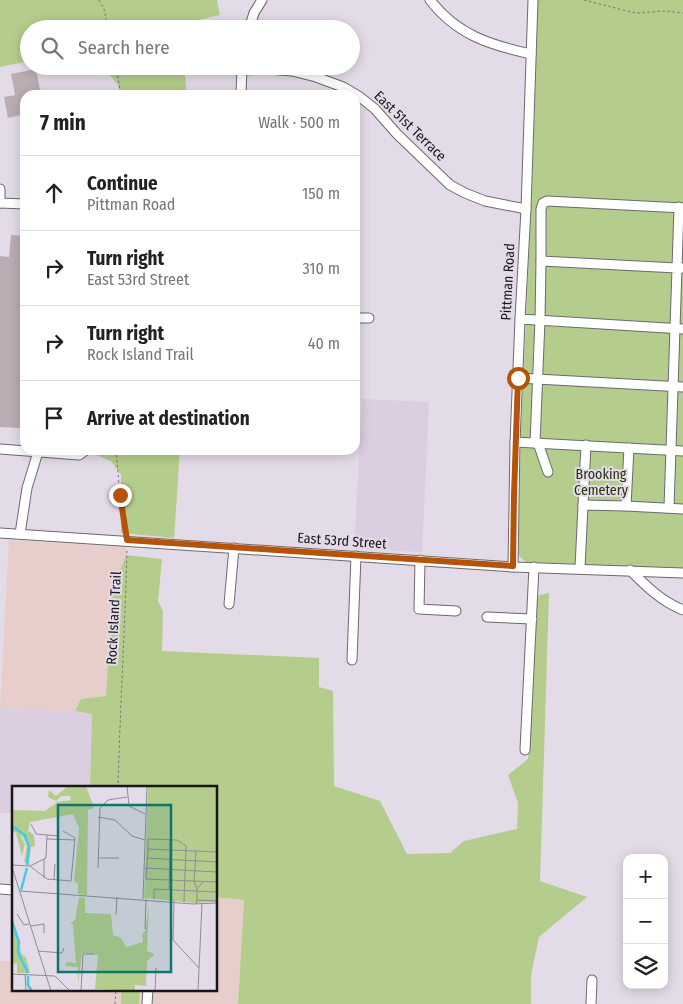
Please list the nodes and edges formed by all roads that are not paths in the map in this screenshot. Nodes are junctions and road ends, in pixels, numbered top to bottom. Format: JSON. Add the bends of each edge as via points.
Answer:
{"nodes":[{"id":1,"x":262,"y":0,"type":"edge"},
{"id":2,"x":430,"y":0,"type":"edge"},
{"id":3,"x":533,"y":0,"type":"edge"},
{"id":4,"x":252,"y":20,"type":"edge"},
{"id":5,"x":531,"y":54,"type":"junction"},
{"id":6,"x":242,"y":75,"type":"edge"},
{"id":7,"x":311,"y":75,"type":"edge"},
{"id":8,"x":241,"y":90,"type":"edge"},
{"id":9,"x":348,"y":90,"type":"edge"},
{"id":10,"x":360,"y":97,"type":"edge"},
{"id":11,"x":0,"y":189,"type":"edge"},
{"id":12,"x":0,"y":203,"type":"edge"},
{"id":13,"x":20,"y":204,"type":"edge"},
{"id":14,"x":681,"y":207,"type":"edge"},
{"id":15,"x":526,"y":209,"type":"junction"},
{"id":16,"x":541,"y":261,"type":"junction"},
{"id":17,"x":680,"y":268,"type":"edge"},
{"id":18,"x":360,"y":318,"type":"edge"},
{"id":19,"x":369,"y":318,"type":"dead end"},
{"id":20,"x":520,"y":319,"type":"junction"},
{"id":21,"x":540,"y":320,"type":"junction"},
{"id":22,"x":679,"y":328,"type":"edge"},
{"id":23,"x":518,"y":378,"type":"junction"},
{"id":24,"x":537,"y":378,"type":"junction"},
{"id":25,"x":678,"y":387,"type":"edge"},
{"id":26,"x":515,"y":442,"type":"junction"},
{"id":27,"x":536,"y":443,"type":"junction"},
{"id":28,"x":586,"y":445,"type":"junction"},
{"id":29,"x":629,"y":448,"type":"junction"},
{"id":30,"x":0,"y":449,"type":"edge"},
{"id":31,"x":671,"y":450,"type":"junction"},
{"id":32,"x":683,"y":450,"type":"edge"},
{"id":33,"x":20,"y":451,"type":"edge"},
{"id":34,"x":37,"y":455,"type":"edge"},
{"id":35,"x":548,"y":472,"type":"dead end"},
{"id":36,"x":583,"y":505,"type":"junction"},
{"id":37,"x":626,"y":506,"type":"junction"},
{"id":38,"x":669,"y":508,"type":"junction"},
{"id":39,"x":683,"y":509,"type":"edge"},
{"id":40,"x":0,"y":532,"type":"edge"},
{"id":41,"x":20,"y":534,"type":"junction"},
{"id":42,"x":234,"y":548,"type":"junction"},
{"id":43,"x":356,"y":556,"type":"junction"},
{"id":44,"x":420,"y":560,"type":"junction"},
{"id":45,"x":513,"y":566,"type":"junction"},
{"id":46,"x":534,"y":567,"type":"junction"},
{"id":47,"x":580,"y":568,"type":"junction"},
{"id":48,"x":630,"y":570,"type":"junction"},
{"id":49,"x":683,"y":573,"type":"edge"},
{"id":50,"x":229,"y":604,"type":"dead end"},
{"id":51,"x":683,"y":610,"type":"edge"},
{"id":52,"x":456,"y":611,"type":"dead end"},
{"id":53,"x":487,"y":617,"type":"dead end"},
{"id":54,"x":532,"y":619,"type":"junction"},
{"id":55,"x":352,"y":660,"type":"dead end"},
{"id":56,"x":525,"y":750,"type":"dead end"},
{"id":57,"x":592,"y":980,"type":"dead end"},
{"id":58,"x":591,"y":1004,"type":"edge"}],
"edges":[{"from":1,"to":4,"type":"street"},
{"from":2,"to":5,"type":"street","via":[[446,18],[484,42]]},
{"from":3,"to":5,"type":"street","name":"Pittman Road"},
{"from":5,"to":15,"type":"street","name":"Pittman Road"},
{"from":6,"to":8,"type":"street"},
{"from":7,"to":9,"type":"street","name":"East 51st Terrace"},
{"from":10,"to":15,"type":"street","name":"East 51st Terrace","via":[[450,184],[485,201]]},
{"from":11,"to":12,"type":"street"},
{"from":12,"to":13,"type":"street"},
{"from":14,"to":16,"type":"street","via":[[547,201],[542,209]]},
{"from":14,"to":17,"type":"street"},
{"from":15,"to":20,"type":"street","name":"Pittman Road"},
{"from":16,"to":17,"type":"street"},
{"from":16,"to":21,"type":"street"},
{"from":17,"to":22,"type":"street"},
{"from":18,"to":19,"type":"street"},
{"from":20,"to":21,"type":"street"},
{"from":20,"to":23,"type":"street","name":"Pittman Road"},
{"from":21,"to":22,"type":"street"},
{"from":21,"to":24,"type":"street"},
{"from":22,"to":25,"type":"street"},
{"from":23,"to":24,"type":"street"},
{"from":23,"to":26,"type":"street","name":"Pittman Road"},
{"from":24,"to":25,"type":"street"},
{"from":24,"to":27,"type":"street"},
{"from":25,"to":31,"type":"street"},
{"from":26,"to":27,"type":"street"},
{"from":26,"to":45,"type":"street","name":"Pittman Road"},
{"from":27,"to":28,"type":"street"},
{"from":27,"to":35,"type":"street"},
{"from":28,"to":29,"type":"street"},
{"from":28,"to":36,"type":"street"},
{"from":29,"to":31,"type":"street"},
{"from":29,"to":37,"type":"street"},
{"from":30,"to":33,"type":"street"},
{"from":31,"to":32,"type":"street"},
{"from":31,"to":38,"type":"street"},
{"from":34,"to":41,"type":"street","via":[[27,488]]},
{"from":36,"to":37,"type":"street"},
{"from":36,"to":47,"type":"street"},
{"from":37,"to":38,"type":"street"},
{"from":38,"to":39,"type":"street"},
{"from":40,"to":41,"type":"street","name":"East 53rd Street"},
{"from":41,"to":42,"type":"street","name":"East 53rd Street"},
{"from":42,"to":43,"type":"street","name":"East 53rd Street"},
{"from":42,"to":50,"type":"street"},
{"from":43,"to":44,"type":"street","name":"East 53rd Street"},
{"from":43,"to":55,"type":"street"},
{"from":44,"to":45,"type":"street","name":"East 53rd Street"},
{"from":44,"to":52,"type":"street","via":[[419,609]]},
{"from":45,"to":46,"type":"street","name":"East 53rd Street"},
{"from":46,"to":47,"type":"street","name":"East 53rd Street"},
{"from":46,"to":54,"type":"street"},
{"from":47,"to":48,"type":"street","name":"East 53rd Street"},
{"from":48,"to":49,"type":"street","name":"East 53rd Street"},
{"from":48,"to":51,"type":"street","via":[[658,597]]},
{"from":53,"to":54,"type":"street"},
{"from":54,"to":56,"type":"street"},
{"from":57,"to":58,"type":"street"}]}
